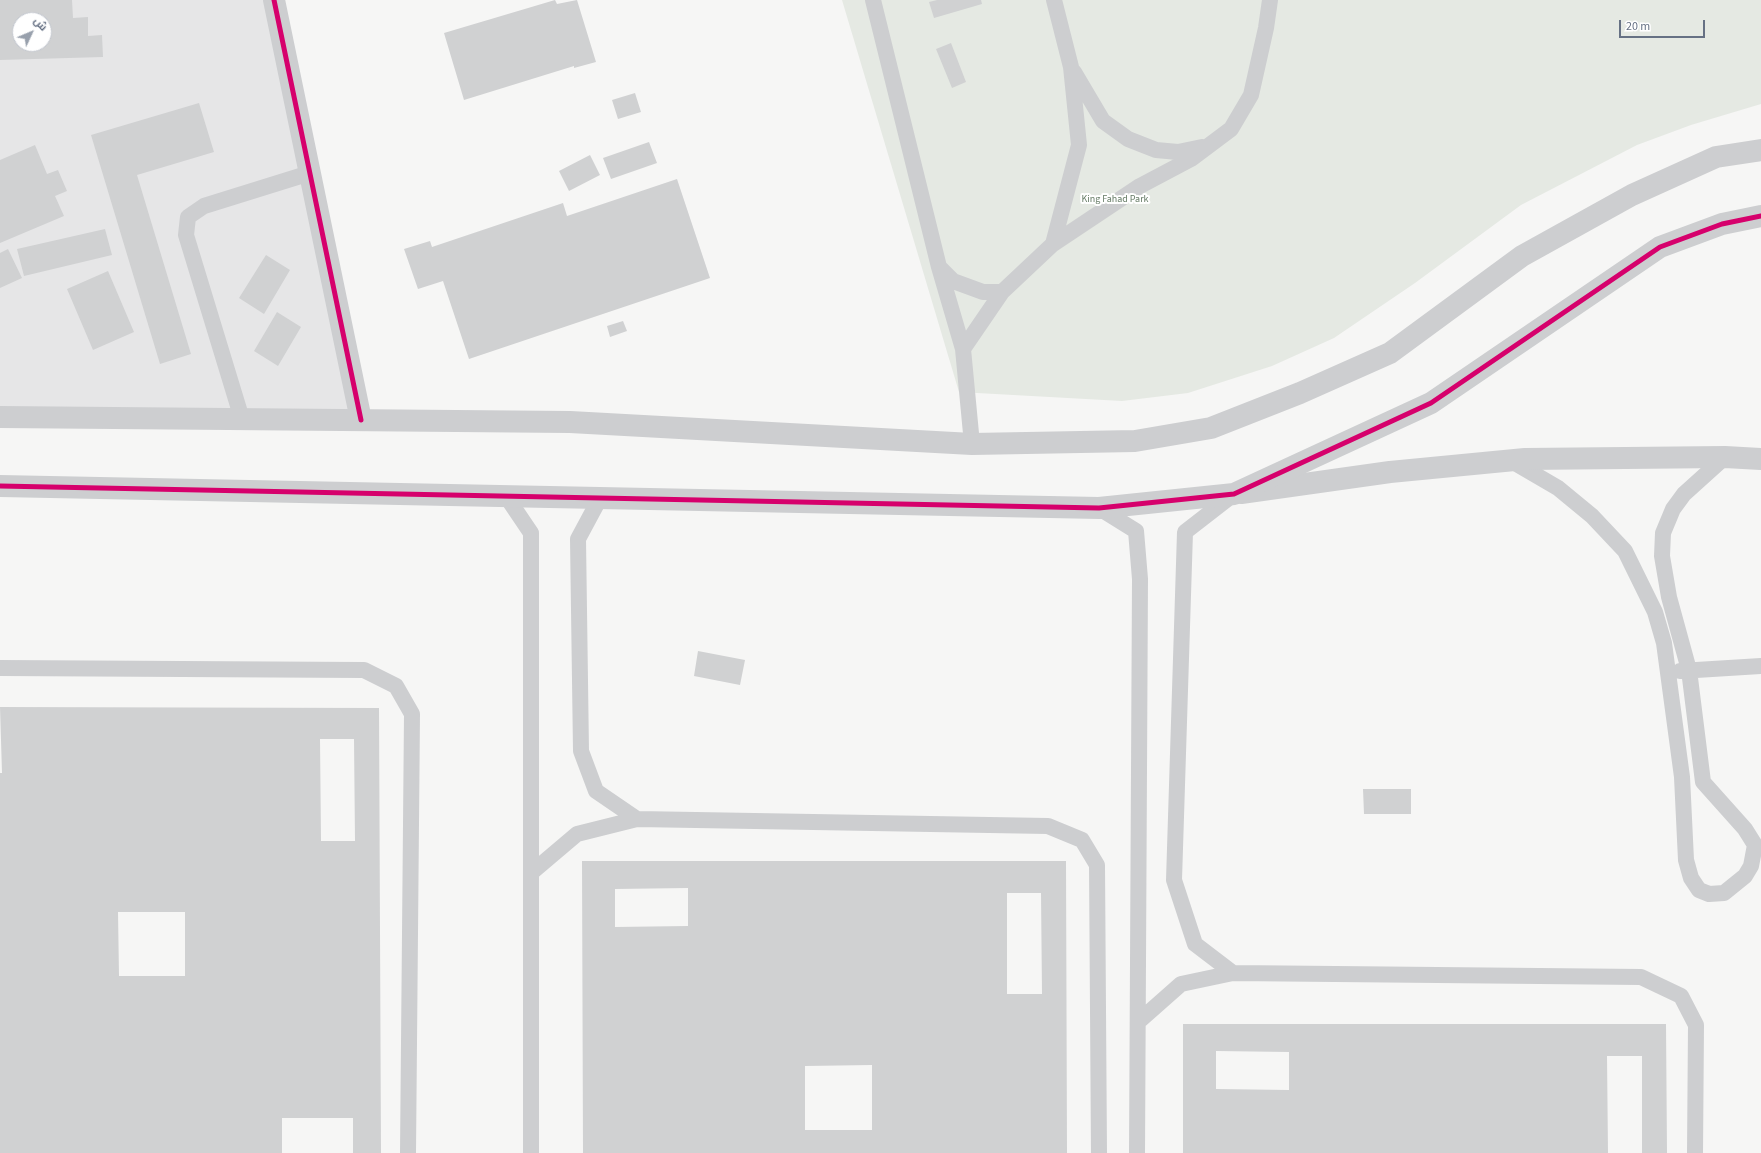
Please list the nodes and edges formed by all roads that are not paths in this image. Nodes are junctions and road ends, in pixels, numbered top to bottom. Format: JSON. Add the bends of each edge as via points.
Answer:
{"nodes":[{"id":1,"x":274,"y":0,"type":"edge"},
{"id":2,"x":873,"y":0,"type":"edge"},
{"id":3,"x":1054,"y":0,"type":"edge"},
{"id":4,"x":1270,"y":0,"type":"edge"},
{"id":5,"x":1071,"y":67,"type":"junction"},
{"id":6,"x":1761,"y":142,"type":"edge"},
{"id":7,"x":1208,"y":146,"type":"junction"},
{"id":8,"x":1761,"y":150,"type":"edge"},
{"id":9,"x":1716,"y":157,"type":"junction"},
{"id":10,"x":310,"y":173,"type":"junction"},
{"id":11,"x":1761,"y":216,"type":"edge"},
{"id":12,"x":1761,"y":221,"type":"edge"},
{"id":13,"x":1722,"y":224,"type":"junction"},
{"id":14,"x":1053,"y":244,"type":"junction"},
{"id":15,"x":940,"y":267,"type":"junction"},
{"id":16,"x":1002,"y":292,"type":"junction"},
{"id":17,"x":963,"y":349,"type":"junction"},
{"id":18,"x":0,"y":417,"type":"edge"},
{"id":19,"x":242,"y":419,"type":"junction"},
{"id":20,"x":361,"y":420,"type":"junction"},
{"id":21,"x":972,"y":444,"type":"junction"},
{"id":22,"x":1725,"y":457,"type":"junction"},
{"id":23,"x":1761,"y":459,"type":"edge"},
{"id":24,"x":1510,"y":460,"type":"junction"},
{"id":25,"x":0,"y":486,"type":"edge"},
{"id":26,"x":1234,"y":494,"type":"junction"},
{"id":27,"x":506,"y":496,"type":"junction"},
{"id":28,"x":600,"y":498,"type":"junction"},
{"id":29,"x":1099,"y":508,"type":"junction"},
{"id":30,"x":1761,"y":666,"type":"edge"},
{"id":31,"x":0,"y":668,"type":"edge"},
{"id":32,"x":1689,"y":670,"type":"junction"},
{"id":33,"x":1668,"y":671,"type":"junction"},
{"id":34,"x":1703,"y":782,"type":"junction"},
{"id":35,"x":1682,"y":784,"type":"junction"},
{"id":36,"x":638,"y":819,"type":"junction"},
{"id":37,"x":531,"y":874,"type":"junction"},
{"id":38,"x":1233,"y":973,"type":"junction"},
{"id":39,"x":1138,"y":1022,"type":"junction"},
{"id":40,"x":408,"y":1153,"type":"edge"},
{"id":41,"x":531,"y":1153,"type":"edge"},
{"id":42,"x":1100,"y":1153,"type":"edge"},
{"id":43,"x":1137,"y":1153,"type":"edge"},
{"id":44,"x":1695,"y":1153,"type":"edge"}],
"edges":[{"from":1,"to":10,"type":"street"},
{"from":2,"to":15,"type":"lane"},
{"from":3,"to":5,"type":"lane"},
{"from":4,"to":7,"type":"lane","via":[[1251,95],[1231,129]]},
{"from":5,"to":7,"type":"lane","via":[[1103,121],[1128,139],[1156,150],[1178,152]]},
{"from":5,"to":14,"type":"lane","via":[[1079,145]]},
{"from":6,"to":9,"type":"street"},
{"from":7,"to":14,"type":"lane","via":[[1191,159],[1140,186]]},
{"from":8,"to":9,"type":"street"},
{"from":9,"to":21,"type":"street","via":[[1632,195],[1522,256],[1390,353],[1300,393],[1211,428],[1134,441]]},
{"from":10,"to":19,"type":"lane","via":[[204,206],[188,217],[186,235]]},
{"from":10,"to":20,"type":"street"},
{"from":11,"to":13,"type":"street"},
{"from":12,"to":13,"type":"street"},
{"from":13,"to":26,"type":"street","via":[[1660,247],[1432,403]]},
{"from":14,"to":16,"type":"lane"},
{"from":15,"to":16,"type":"lane","via":[[953,281],[983,292]]},
{"from":15,"to":17,"type":"lane"},
{"from":16,"to":17,"type":"lane"},
{"from":17,"to":21,"type":"lane"},
{"from":18,"to":19,"type":"street"},
{"from":19,"to":20,"type":"street"},
{"from":20,"to":21,"type":"street","via":[[570,422]]},
{"from":22,"to":23,"type":"street"},
{"from":22,"to":24,"type":"street"},
{"from":22,"to":32,"type":"lane","via":[[1684,494],[1673,509],[1663,533],[1662,556]]},
{"from":24,"to":26,"type":"street","via":[[1390,472]]},
{"from":24,"to":33,"type":"lane","via":[[1558,488],[1592,516],[1625,551],[1655,612],[1664,643]]},
{"from":25,"to":27,"type":"street"},
{"from":26,"to":29,"type":"street"},
{"from":26,"to":38,"type":"lane","via":[[1185,532],[1174,880],[1195,944]]},
{"from":27,"to":28,"type":"street"},
{"from":27,"to":37,"type":"lane","via":[[531,532]]},
{"from":28,"to":29,"type":"street"},
{"from":28,"to":36,"type":"lane","via":[[578,538],[581,751],[596,791]]},
{"from":29,"to":39,"type":"lane","via":[[1136,532],[1140,579]]},
{"from":30,"to":32,"type":"lane"},
{"from":31,"to":40,"type":"lane","via":[[364,670],[396,686],[412,714]]},
{"from":32,"to":33,"type":"lane"},
{"from":32,"to":34,"type":"lane"},
{"from":33,"to":35,"type":"lane"},
{"from":34,"to":35,"type":"lane"},
{"from":34,"to":35,"type":"lane","via":[[1745,828],[1755,845],[1751,866],[1745,876],[1724,893],[1709,894],[1699,890],[1691,878],[1686,860]]},
{"from":36,"to":37,"type":"lane","via":[[577,834]]},
{"from":36,"to":42,"type":"lane","via":[[1048,826],[1082,840],[1097,865]]},
{"from":37,"to":41,"type":"lane"},
{"from":38,"to":39,"type":"lane","via":[[1180,984]]},
{"from":38,"to":44,"type":"lane","via":[[1641,977],[1681,996],[1696,1025]]},
{"from":39,"to":43,"type":"lane"}]}
